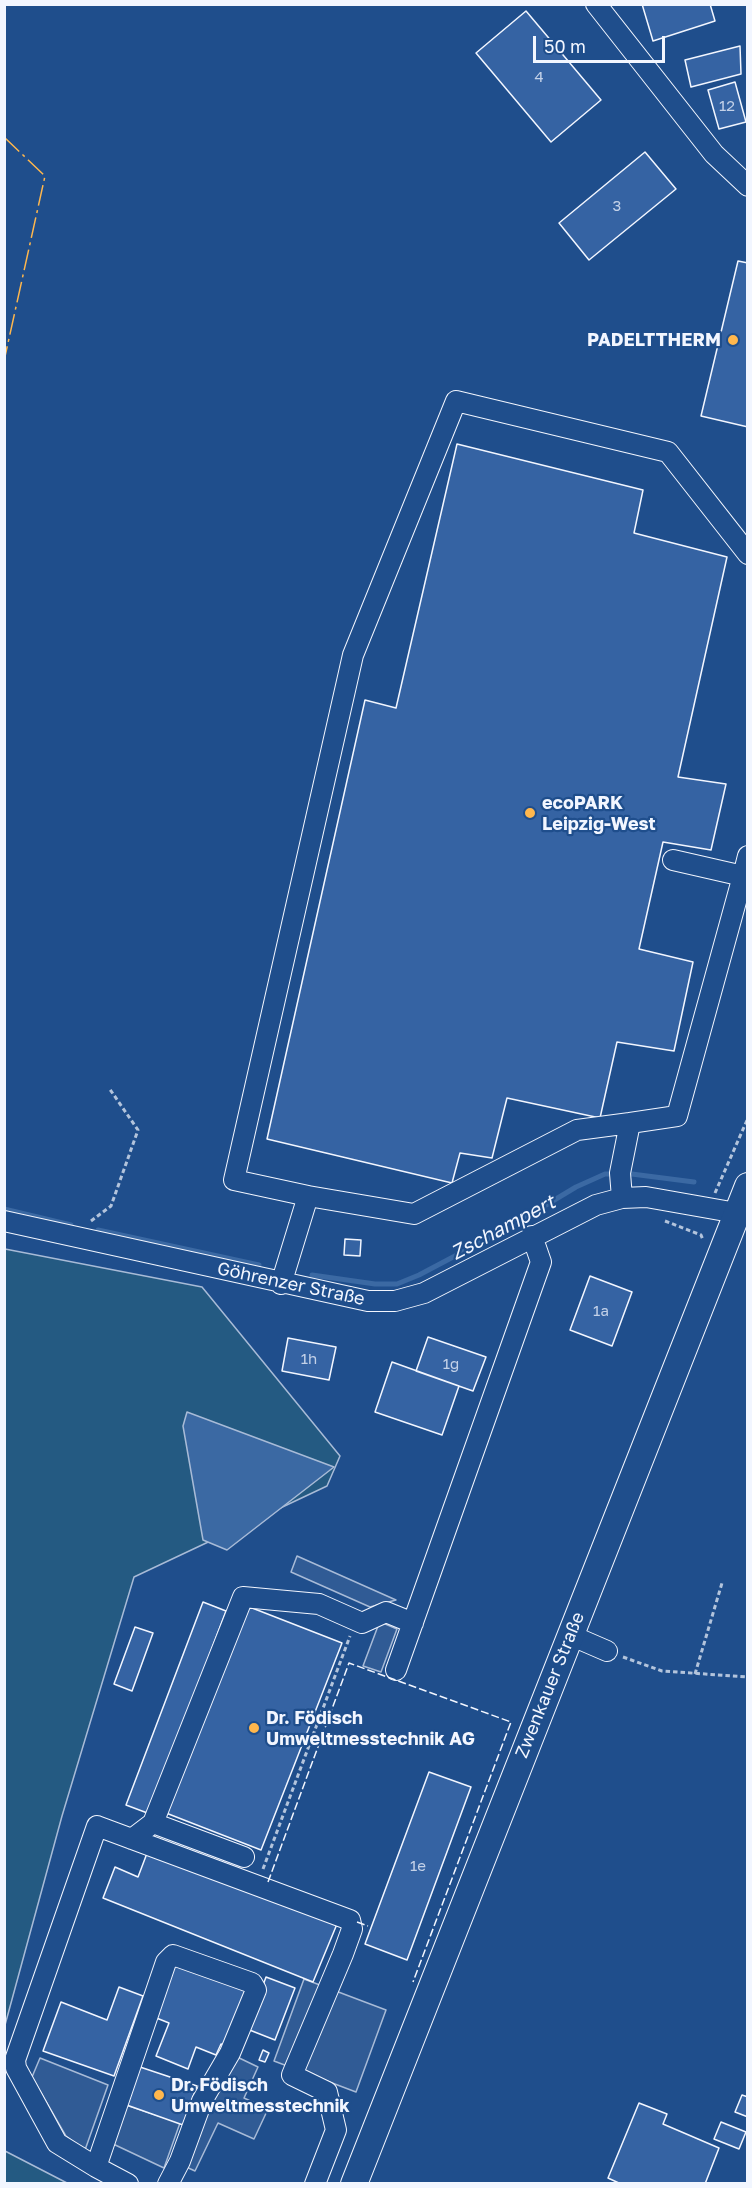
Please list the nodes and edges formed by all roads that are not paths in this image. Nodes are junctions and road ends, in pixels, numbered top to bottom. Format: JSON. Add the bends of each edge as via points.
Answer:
{"nodes":[{"id":1,"x":596,"y":4,"type":"edge"},
{"id":2,"x":747,"y":186,"type":"edge"},
{"id":3,"x":747,"y":554,"type":"edge"},
{"id":4,"x":747,"y":855,"type":"edge"},
{"id":5,"x":673,"y":860,"type":"dead end"},
{"id":6,"x":743,"y":876,"type":"junction"},
{"id":7,"x":630,"y":1123,"type":"junction"},
{"id":8,"x":747,"y":1186,"type":"edge"},
{"id":9,"x":308,"y":1196,"type":"junction"},
{"id":10,"x":622,"y":1198,"type":"junction"},
{"id":11,"x":743,"y":1214,"type":"edge"},
{"id":12,"x":4,"y":1221,"type":"edge"},
{"id":13,"x":532,"y":1236,"type":"junction"},
{"id":14,"x":281,"y":1284,"type":"junction"},
{"id":15,"x":413,"y":1623,"type":"junction"},
{"id":16,"x":570,"y":1635,"type":"junction"},
{"id":17,"x":607,"y":1651,"type":"road end"},
{"id":18,"x":396,"y":1670,"type":"dead end"},
{"id":19,"x":153,"y":1823,"type":"junction"},
{"id":20,"x":132,"y":1839,"type":"junction"},
{"id":21,"x":244,"y":1857,"type":"dead end"},
{"id":22,"x":96,"y":2168,"type":"junction"},
{"id":23,"x":128,"y":2184,"type":"edge"},
{"id":24,"x":168,"y":2184,"type":"edge"},
{"id":25,"x":315,"y":2184,"type":"edge"},
{"id":26,"x":354,"y":2184,"type":"edge"}],
"edges":[{"from":1,"to":2,"type":"street","via":[[714,154]]},
{"from":3,"to":9,"type":"street","via":[[668,452],[456,401],[353,655],[234,1180]]},
{"from":4,"to":6,"type":"street"},
{"from":5,"to":6,"type":"street"},
{"from":6,"to":7,"type":"street","via":[[677,1116]]},
{"from":7,"to":9,"type":"street","via":[[577,1130],[414,1214]]},
{"from":7,"to":10,"type":"street","via":[[620,1173]]},
{"from":8,"to":11,"type":"main road","name":"Zwenkauer Straße"},
{"from":9,"to":14,"type":"street"},
{"from":10,"to":11,"type":"street","name":"Göhrenzer Straße","via":[[646,1197]]},
{"from":10,"to":13,"type":"street","name":"Göhrenzer Straße","via":[[596,1205]]},
{"from":11,"to":16,"type":"main road","name":"Zwenkauer Straße"},
{"from":12,"to":14,"type":"street","name":"Göhrenzer Straße"},
{"from":13,"to":14,"type":"street","name":"Göhrenzer Straße","via":[[424,1293],[395,1300],[368,1301]]},
{"from":13,"to":15,"type":"street","via":[[541,1262]]},
{"from":15,"to":18,"type":"street"},
{"from":15,"to":19,"type":"street","via":[[386,1612],[362,1623],[319,1604],[243,1597]]},
{"from":16,"to":17,"type":"street"},
{"from":16,"to":26,"type":"main road","name":"Zwenkauer Straße"},
{"from":19,"to":20,"type":"street"},
{"from":19,"to":21,"type":"street"},
{"from":20,"to":22,"type":"street","via":[[98,1826],[15,2060],[57,2144]]},
{"from":20,"to":25,"type":"street","via":[[350,1920],[352,1929],[292,2075],[327,2092],[336,2130]]},
{"from":22,"to":23,"type":"street"},
{"from":22,"to":24,"type":"street","via":[[166,1962],[173,1955],[252,1983],[256,1990],[230,2053],[202,2101]]}]}
